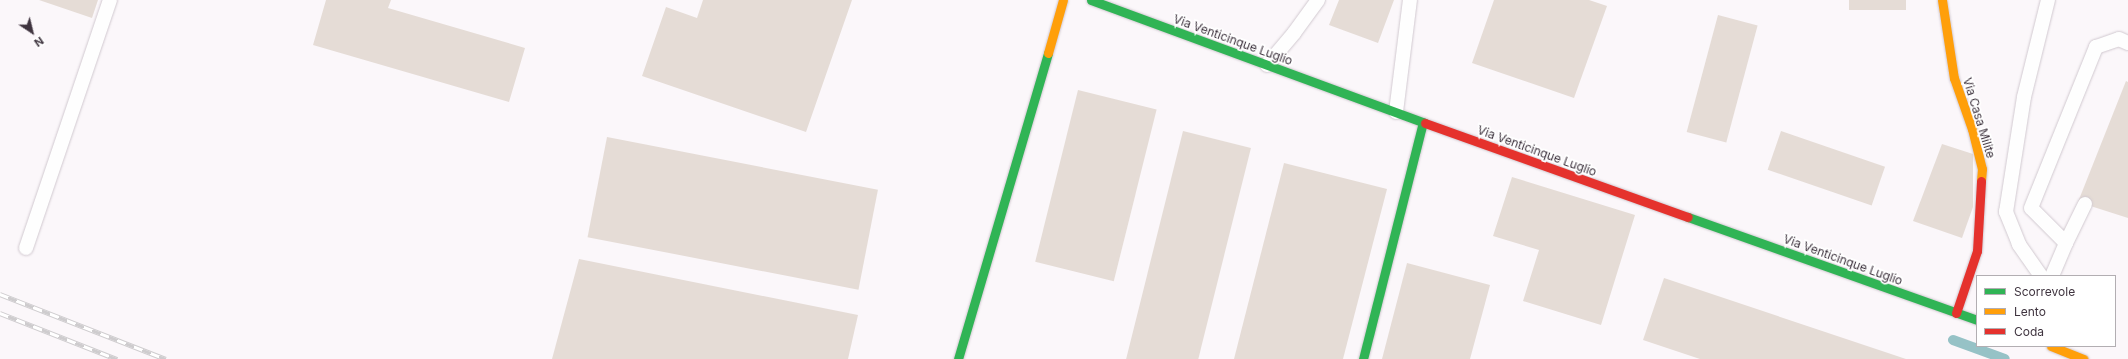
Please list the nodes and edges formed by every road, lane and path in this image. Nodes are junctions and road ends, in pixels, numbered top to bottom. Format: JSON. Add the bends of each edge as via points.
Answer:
{"nodes":[{"id":1,"x":110,"y":0,"type":"edge"},
{"id":2,"x":1063,"y":0,"type":"edge"},
{"id":3,"x":1091,"y":0,"type":"edge"},
{"id":4,"x":1318,"y":0,"type":"edge"},
{"id":5,"x":1410,"y":0,"type":"edge"},
{"id":6,"x":1942,"y":0,"type":"edge"},
{"id":7,"x":2048,"y":0,"type":"edge"},
{"id":8,"x":2128,"y":43,"type":"edge"},
{"id":9,"x":1267,"y":65,"type":"junction"},
{"id":10,"x":1396,"y":112,"type":"junction"},
{"id":11,"x":1423,"y":122,"type":"junction"},
{"id":12,"x":2085,"y":204,"type":"dead end"},
{"id":13,"x":2066,"y":243,"type":"junction"},
{"id":14,"x":26,"y":248,"type":"dead end"},
{"id":15,"x":2040,"y":275,"type":"edge"},
{"id":16,"x":2052,"y":275,"type":"edge"},
{"id":17,"x":1956,"y":313,"type":"junction"},
{"id":18,"x":1976,"y":320,"type":"edge"},
{"id":19,"x":2053,"y":347,"type":"edge"},
{"id":20,"x":958,"y":359,"type":"edge"},
{"id":21,"x":1363,"y":359,"type":"edge"},
{"id":22,"x":2083,"y":359,"type":"edge"}],
"edges":[{"from":1,"to":14,"type":"lane"},
{"from":2,"to":20,"type":"main road"},
{"from":3,"to":9,"type":"main road","name":"Via Venticinque Luglio"},
{"from":4,"to":9,"type":"lane"},
{"from":5,"to":10,"type":"lane"},
{"from":6,"to":17,"type":"main road","name":"Via Casa Milite","via":[[1954,78],[1972,129],[1982,169],[1977,251]]},
{"from":7,"to":15,"type":"lane","via":[[2024,98],[2006,212],[2019,244]]},
{"from":8,"to":13,"type":"lane","via":[[2119,39],[2096,47],[2031,208]]},
{"from":9,"to":10,"type":"main road","name":"Via Venticinque Luglio"},
{"from":10,"to":11,"type":"main road","name":"Via Venticinque Luglio"},
{"from":11,"to":17,"type":"main road","name":"Via Venticinque Luglio"},
{"from":11,"to":21,"type":"main road"},
{"from":12,"to":13,"type":"lane"},
{"from":13,"to":16,"type":"lane"},
{"from":17,"to":18,"type":"main road","name":"Via Venticinque Luglio"},
{"from":19,"to":22,"type":"main road"}]}
